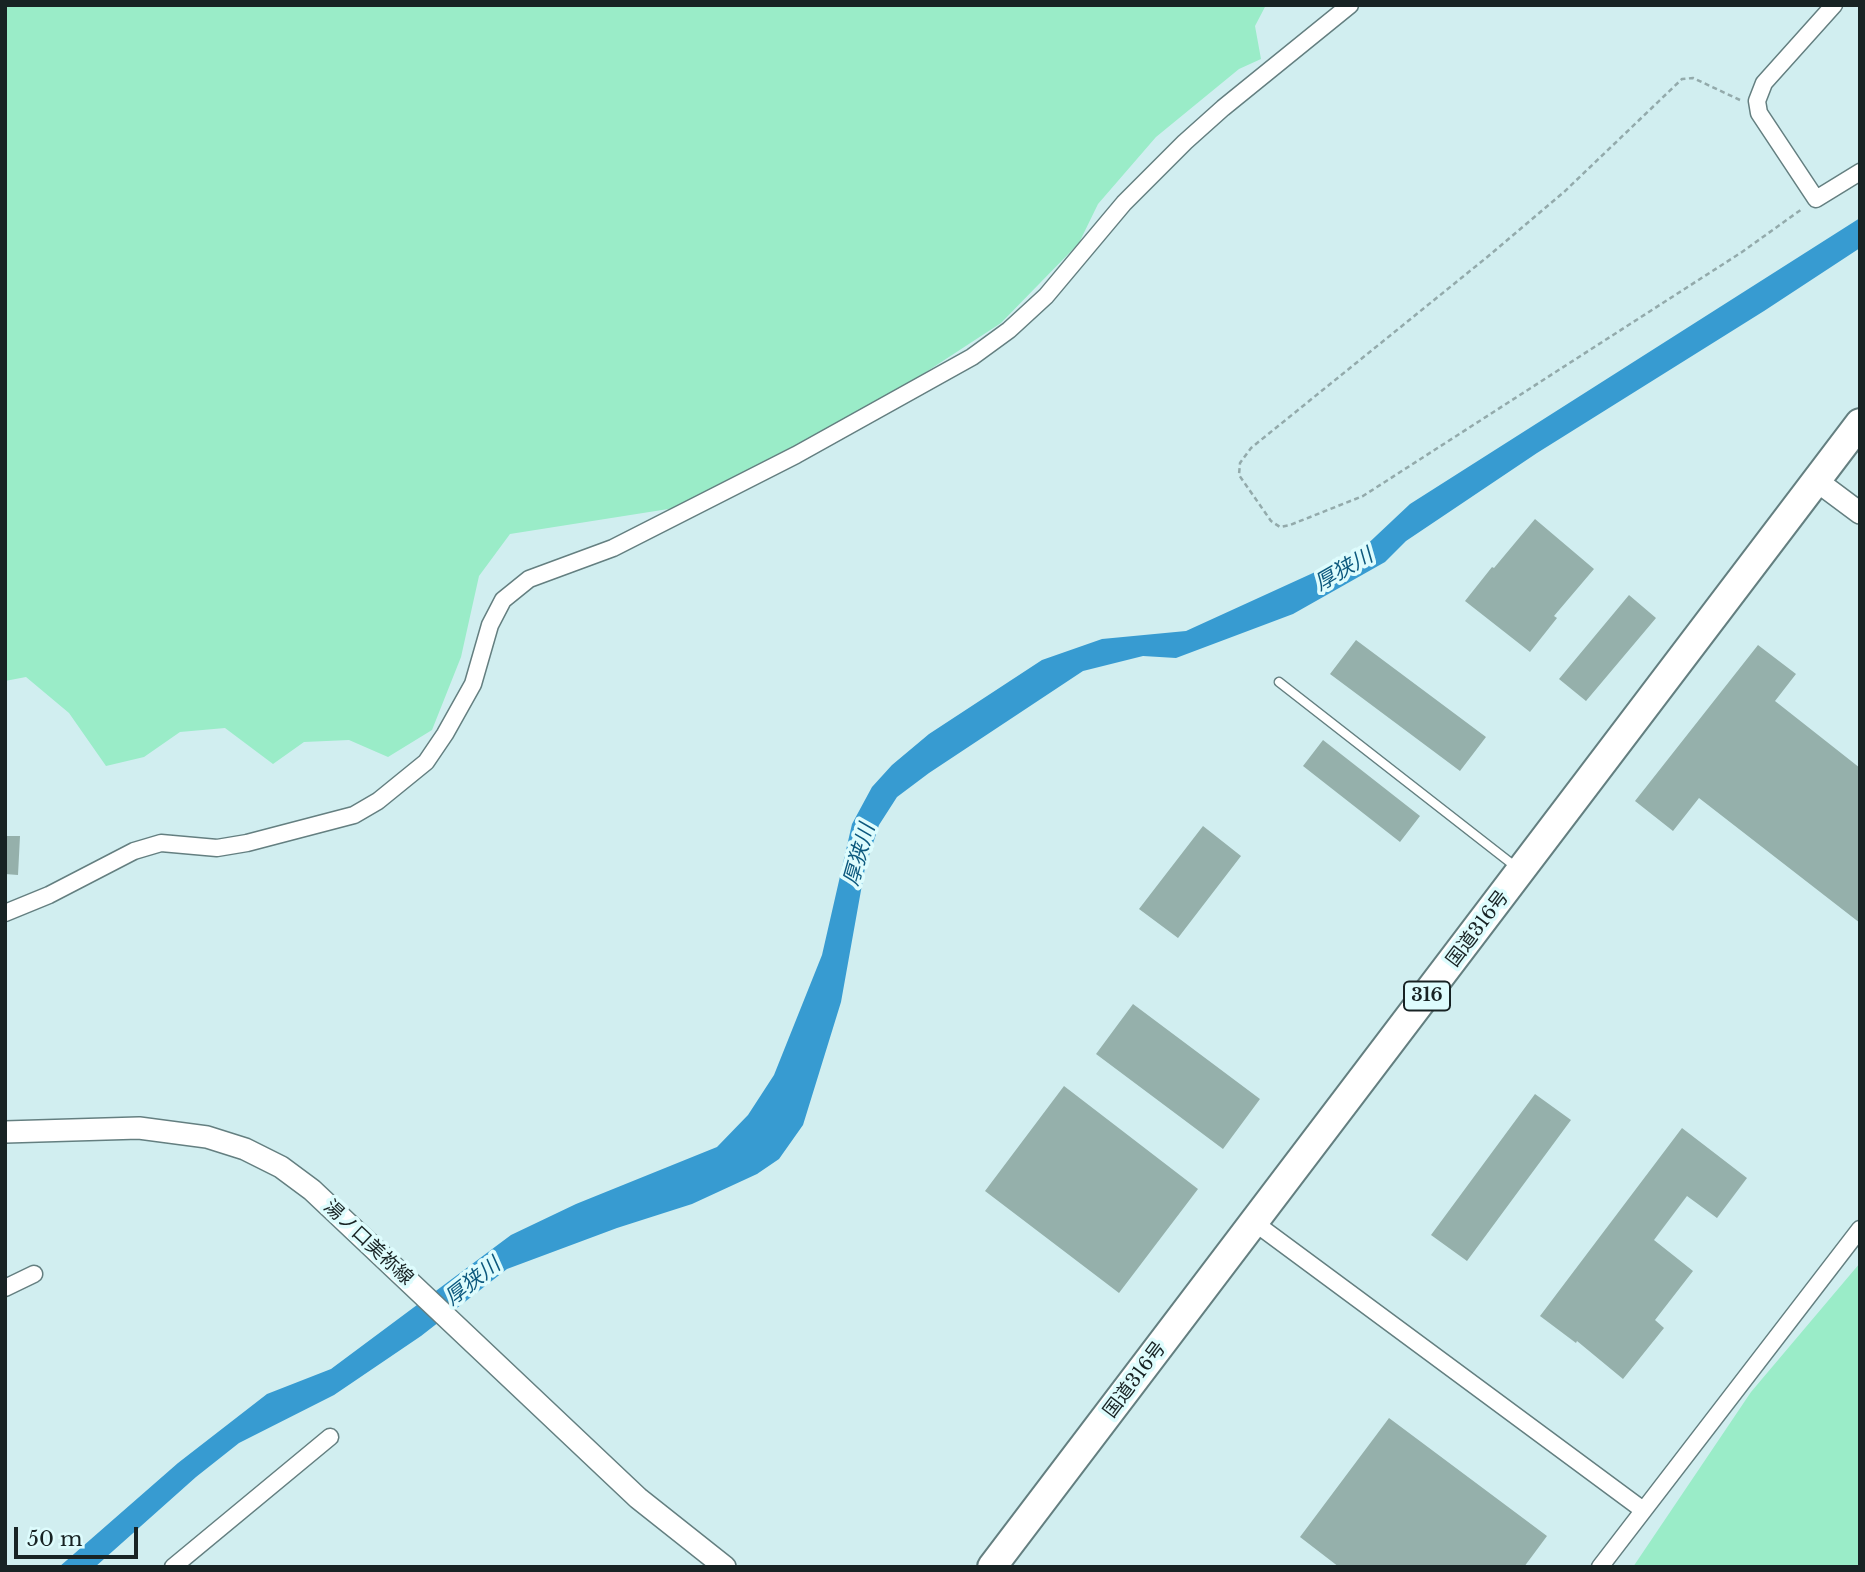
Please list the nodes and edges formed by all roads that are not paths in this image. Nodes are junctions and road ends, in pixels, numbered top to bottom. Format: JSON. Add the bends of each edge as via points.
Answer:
{"nodes":[{"id":1,"x":1350,"y":5,"type":"edge"},
{"id":2,"x":1834,"y":5,"type":"edge"},
{"id":3,"x":1860,"y":172,"type":"edge"},
{"id":4,"x":1860,"y":423,"type":"edge"},
{"id":5,"x":1817,"y":481,"type":"junction"},
{"id":6,"x":1860,"y":513,"type":"edge"},
{"id":7,"x":1279,"y":681,"type":"dead end"},
{"id":8,"x":1521,"y":871,"type":"junction"},
{"id":9,"x":5,"y":913,"type":"edge"},
{"id":10,"x":5,"y":1132,"type":"edge"},
{"id":11,"x":1255,"y":1223,"type":"junction"},
{"id":12,"x":1860,"y":1229,"type":"edge"},
{"id":13,"x":34,"y":1274,"type":"dead end"},
{"id":14,"x":5,"y":1289,"type":"edge"},
{"id":15,"x":330,"y":1437,"type":"dead end"},
{"id":16,"x":1643,"y":1510,"type":"junction"},
{"id":17,"x":173,"y":1567,"type":"edge"},
{"id":18,"x":725,"y":1567,"type":"edge"},
{"id":19,"x":992,"y":1567,"type":"edge"},
{"id":20,"x":1600,"y":1567,"type":"edge"}],
"edges":[{"from":1,"to":9,"type":"street","via":[[1185,142],[1124,203],[1046,296],[972,357],[796,455],[613,548],[528,579],[503,600],[490,625],[472,684],[445,734],[426,762],[378,801],[354,815],[247,844],[217,848],[162,843],[134,851]]},
{"from":2,"to":3,"type":"street","via":[[1764,83],[1757,102],[1759,113],[1816,199]]},
{"from":4,"to":5,"type":"highway","name":"国道316号","number":"316"},
{"from":5,"to":6,"type":"main road"},
{"from":5,"to":8,"type":"highway","name":"国道316号","number":"316"},
{"from":7,"to":8,"type":"lane"},
{"from":8,"to":11,"type":"highway","name":"国道316号","number":"316"},
{"from":10,"to":18,"type":"main road","name":"湯ノ口美祢線","via":[[139,1128],[207,1137],[281,1167],[312,1190],[638,1498]]},
{"from":11,"to":16,"type":"street"},
{"from":11,"to":19,"type":"highway","name":"国道316号","number":"316"},
{"from":12,"to":16,"type":"street"},
{"from":13,"to":14,"type":"street"},
{"from":15,"to":17,"type":"street"},
{"from":16,"to":20,"type":"street"}]}
